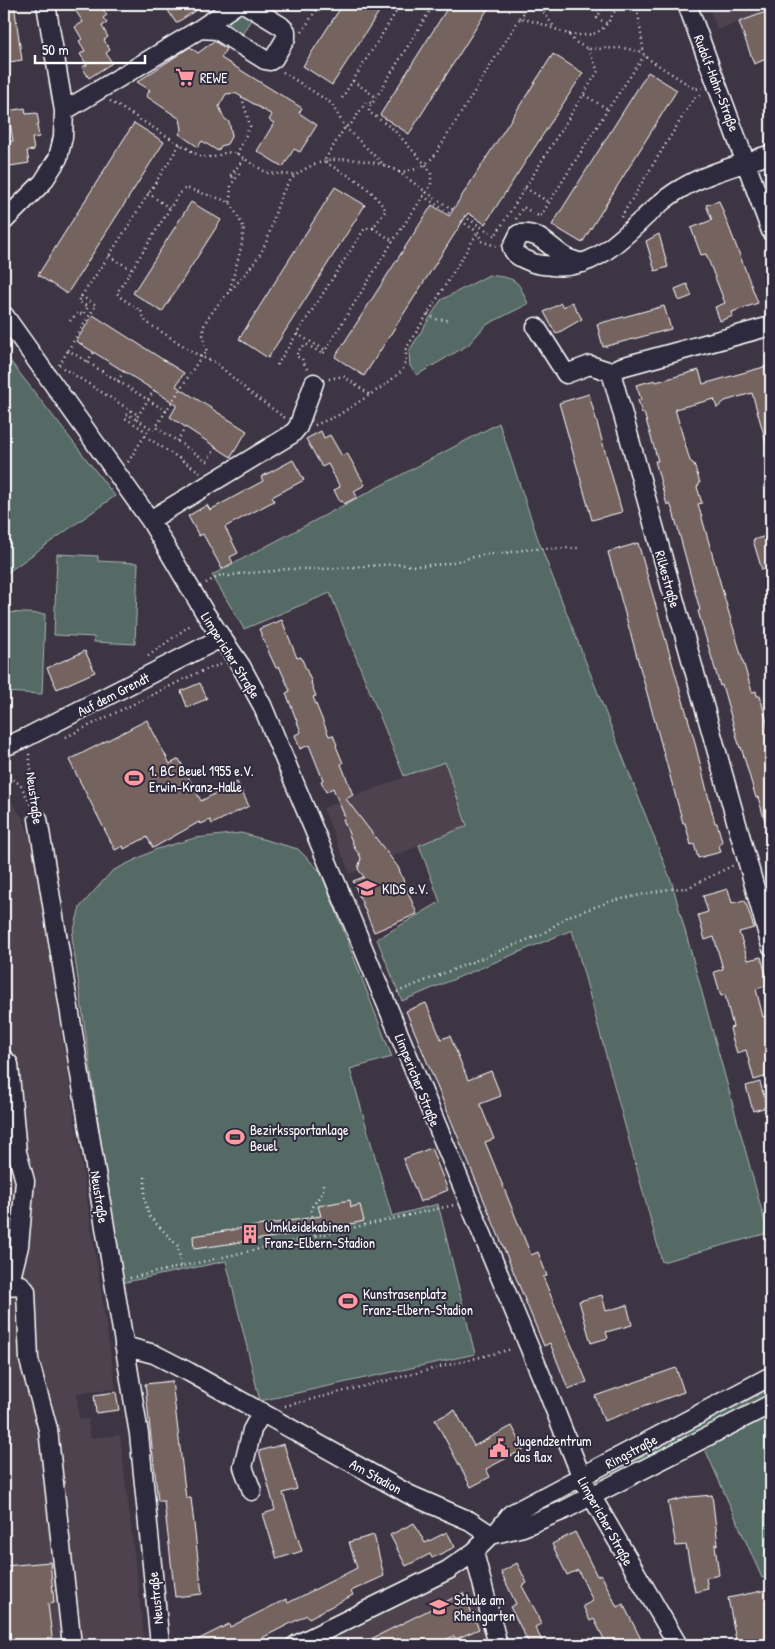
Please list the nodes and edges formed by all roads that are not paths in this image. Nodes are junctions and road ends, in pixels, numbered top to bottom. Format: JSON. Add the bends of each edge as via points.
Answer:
{"nodes":[{"id":1,"x":46,"y":4,"type":"edge"},
{"id":2,"x":237,"y":4,"type":"edge"},
{"id":3,"x":245,"y":4,"type":"edge"},
{"id":4,"x":687,"y":4,"type":"edge"},
{"id":5,"x":200,"y":29,"type":"junction"},
{"id":6,"x":64,"y":111,"type":"junction"},
{"id":7,"x":771,"y":154,"type":"edge"},
{"id":8,"x":746,"y":163,"type":"junction"},
{"id":9,"x":4,"y":221,"type":"edge"},
{"id":10,"x":771,"y":231,"type":"edge"},
{"id":11,"x":583,"y":263,"type":"junction"},
{"id":12,"x":4,"y":315,"type":"edge"},
{"id":13,"x":771,"y":326,"type":"edge"},
{"id":14,"x":536,"y":328,"type":"dead end"},
{"id":15,"x":611,"y":372,"type":"junction"},
{"id":16,"x":314,"y":382,"type":"road end"},
{"id":17,"x":150,"y":520,"type":"junction"},
{"id":18,"x":221,"y":638,"type":"junction"},
{"id":19,"x":4,"y":747,"type":"edge"},
{"id":20,"x":38,"y":819,"type":"road end"},
{"id":21,"x":771,"y":946,"type":"edge"},
{"id":22,"x":4,"y":1060,"type":"edge"},
{"id":23,"x":6,"y":1286,"type":"edge"},
{"id":24,"x":124,"y":1346,"type":"junction"},
{"id":25,"x":771,"y":1376,"type":"edge"},
{"id":26,"x":771,"y":1404,"type":"edge"},
{"id":27,"x":262,"y":1412,"type":"junction"},
{"id":28,"x":582,"y":1478,"type":"junction"},
{"id":29,"x":252,"y":1491,"type":"dead end"},
{"id":30,"x":592,"y":1497,"type":"junction"},
{"id":31,"x":493,"y":1534,"type":"junction"},
{"id":32,"x":474,"y":1552,"type":"junction"},
{"id":33,"x":72,"y":1645,"type":"edge"},
{"id":34,"x":160,"y":1645,"type":"edge"},
{"id":35,"x":296,"y":1645,"type":"edge"},
{"id":36,"x":498,"y":1645,"type":"edge"},
{"id":37,"x":678,"y":1645,"type":"edge"}],
"edges":[{"from":1,"to":6,"type":"street"},
{"from":2,"to":5,"type":"street"},
{"from":3,"to":5,"type":"street","via":[[286,31],[286,38],[270,61],[217,30]]},
{"from":4,"to":8,"type":"street","name":"Rudolf-Hahn-Straße"},
{"from":5,"to":6,"type":"street"},
{"from":6,"to":9,"type":"street","via":[[58,158],[43,182]]},
{"from":7,"to":8,"type":"street"},
{"from":8,"to":10,"type":"street","name":"Rudolf-Hahn-Straße"},
{"from":8,"to":11,"type":"street","via":[[684,186],[663,199],[608,251]]},
{"from":11,"to":11,"type":"street","via":[[563,267],[537,264],[513,253],[512,248],[519,234],[529,232],[568,258]]},
{"from":12,"to":17,"type":"street","name":"Limpericher Straße"},
{"from":13,"to":15,"type":"street"},
{"from":14,"to":15,"type":"street","via":[[566,374],[590,365]]},
{"from":15,"to":21,"type":"street","name":"Rilkestraße"},
{"from":16,"to":17,"type":"street","via":[[298,427],[283,440]]},
{"from":17,"to":18,"type":"street","name":"Limpericher Straße"},
{"from":18,"to":19,"type":"street","name":"Auf dem Grendt"},
{"from":18,"to":28,"type":"street","name":"Limpericher Straße","via":[[262,705]]},
{"from":20,"to":24,"type":"street","name":"Neustraße"},
{"from":22,"to":23,"type":"street","via":[[9,1064],[17,1152],[25,1181],[19,1246]]},
{"from":23,"to":33,"type":"street","via":[[21,1285],[26,1291],[31,1383],[48,1429]]},
{"from":24,"to":27,"type":"street","name":"Am Stadion","via":[[154,1354]]},
{"from":24,"to":34,"type":"street","name":"Neustraße","via":[[139,1434]]},
{"from":25,"to":28,"type":"street","name":"Ringstraße"},
{"from":26,"to":30,"type":"street","name":"Ringstraße"},
{"from":27,"to":29,"type":"street","via":[[252,1430],[243,1467]]},
{"from":27,"to":31,"type":"street","name":"Am Stadion","via":[[410,1495]]},
{"from":28,"to":30,"type":"street","name":"Limpericher Straße"},
{"from":28,"to":31,"type":"street","name":"Ringstraße","via":[[511,1514]]},
{"from":30,"to":31,"type":"street","name":"Ringstraße","via":[[523,1527]]},
{"from":30,"to":37,"type":"street","name":"Limpericher Straße"},
{"from":31,"to":32,"type":"street","name":"Ringstraße"},
{"from":32,"to":35,"type":"street","name":"Ringstraße","via":[[448,1570]]},
{"from":32,"to":36,"type":"street"}]}
